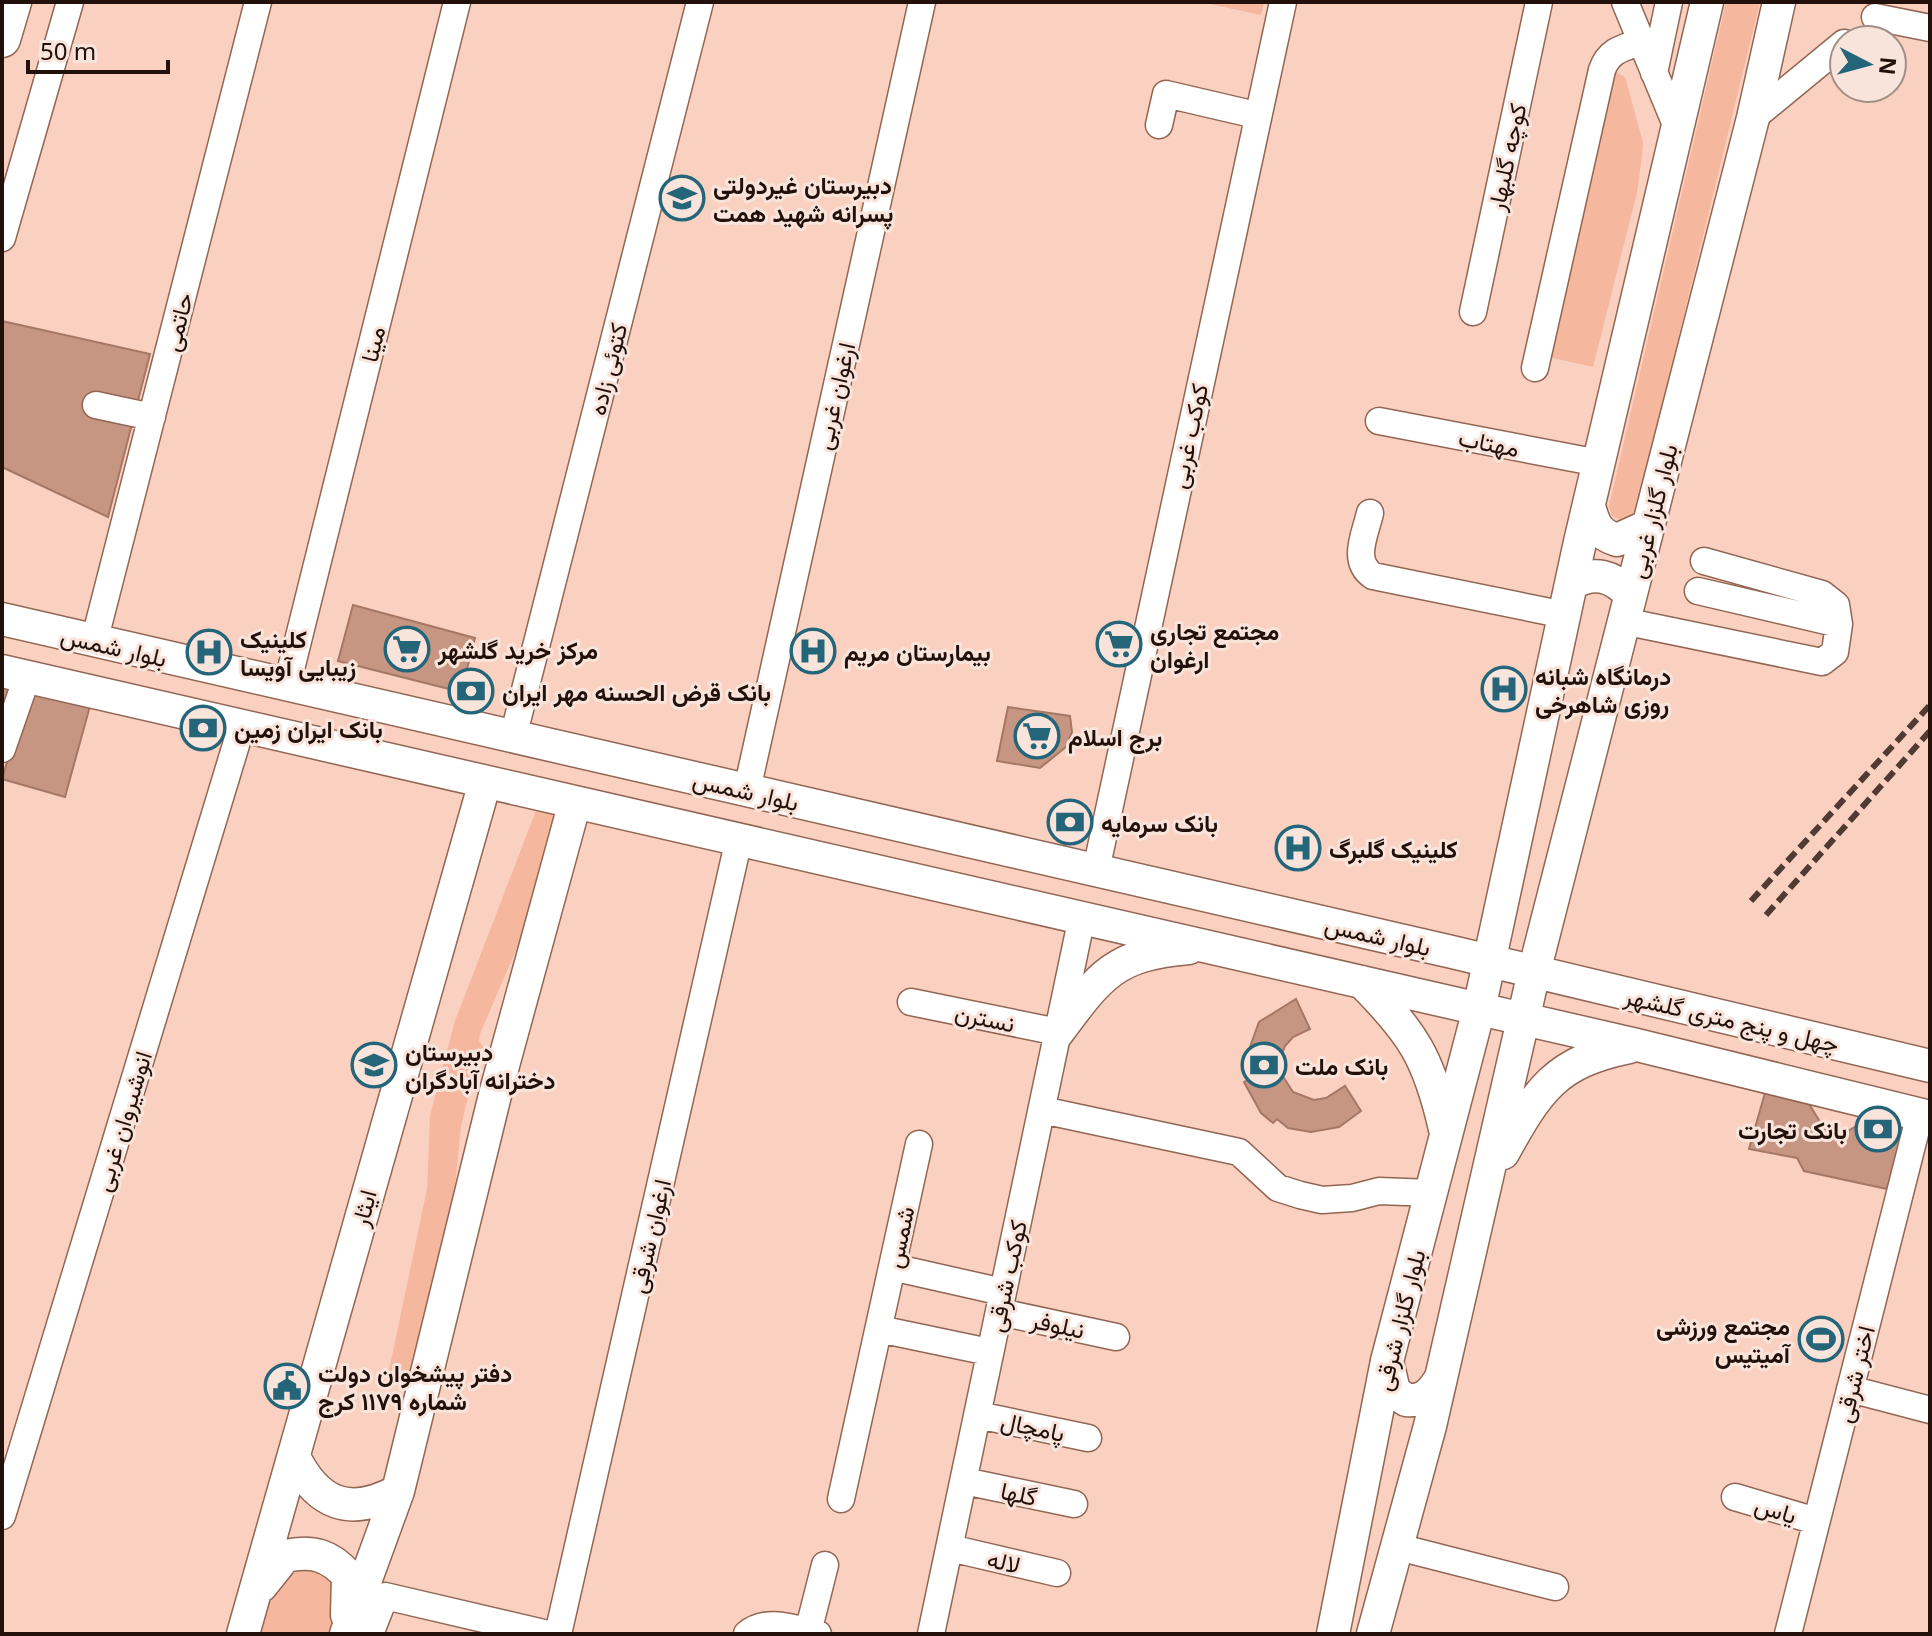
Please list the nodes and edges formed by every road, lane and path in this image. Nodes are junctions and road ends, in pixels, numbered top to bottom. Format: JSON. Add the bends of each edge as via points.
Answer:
{"nodes":[{"id":1,"x":13,"y":2,"type":"edge"},
{"id":2,"x":70,"y":2,"type":"edge"},
{"id":3,"x":258,"y":2,"type":"edge"},
{"id":4,"x":457,"y":2,"type":"edge"},
{"id":5,"x":700,"y":2,"type":"edge"},
{"id":6,"x":922,"y":2,"type":"edge"},
{"id":7,"x":1283,"y":2,"type":"edge"},
{"id":8,"x":1539,"y":2,"type":"edge"},
{"id":9,"x":1625,"y":2,"type":"edge"},
{"id":10,"x":1669,"y":2,"type":"edge"},
{"id":11,"x":1707,"y":2,"type":"edge"},
{"id":12,"x":1779,"y":2,"type":"edge"},
{"id":13,"x":1873,"y":9,"type":"edge"},
{"id":14,"x":1930,"y":28,"type":"edge"},
{"id":15,"x":2,"y":39,"type":"edge"},
{"id":16,"x":1641,"y":42,"type":"junction"},
{"id":17,"x":1828,"y":56,"type":"edge"},
{"id":18,"x":1654,"y":73,"type":"junction"},
{"id":19,"x":1256,"y":115,"type":"junction"},
{"id":20,"x":1753,"y":118,"type":"junction"},
{"id":21,"x":1159,"y":125,"type":"dead end"},
{"id":22,"x":1679,"y":132,"type":"junction"},
{"id":23,"x":2,"y":238,"type":"edge"},
{"id":24,"x":1473,"y":312,"type":"dead end"},
{"id":25,"x":1535,"y":368,"type":"dead end"},
{"id":26,"x":96,"y":405,"type":"dead end"},
{"id":27,"x":152,"y":417,"type":"junction"},
{"id":28,"x":1379,"y":421,"type":"dead end"},
{"id":29,"x":1599,"y":463,"type":"junction"},
{"id":30,"x":1589,"y":506,"type":"junction"},
{"id":31,"x":1370,"y":513,"type":"dead end"},
{"id":32,"x":1648,"y":526,"type":"junction"},
{"id":33,"x":1704,"y":561,"type":"dead end"},
{"id":34,"x":1572,"y":583,"type":"junction"},
{"id":35,"x":1698,"y":591,"type":"dead end"},
{"id":36,"x":1627,"y":608,"type":"junction"},
{"id":37,"x":1565,"y":615,"type":"junction"},
{"id":38,"x":2,"y":619,"type":"edge"},
{"id":39,"x":1839,"y":624,"type":"junction"},
{"id":40,"x":94,"y":642,"type":"junction"},
{"id":41,"x":15,"y":674,"type":"edge"},
{"id":42,"x":287,"y":685,"type":"junction"},
{"id":43,"x":513,"y":737,"type":"junction"},
{"id":44,"x":228,"y":739,"type":"junction"},
{"id":45,"x":2,"y":749,"type":"edge"},
{"id":46,"x":485,"y":782,"type":"junction"},
{"id":47,"x":747,"y":790,"type":"junction"},
{"id":48,"x":575,"y":802,"type":"junction"},
{"id":49,"x":739,"y":839,"type":"junction"},
{"id":50,"x":1096,"y":870,"type":"junction"},
{"id":51,"x":1082,"y":917,"type":"junction"},
{"id":52,"x":1206,"y":946,"type":"junction"},
{"id":53,"x":1490,"y":961,"type":"junction"},
{"id":54,"x":1534,"y":972,"type":"junction"},
{"id":55,"x":1362,"y":982,"type":"junction"},
{"id":56,"x":911,"y":1002,"type":"dead end"},
{"id":57,"x":1479,"y":1009,"type":"junction"},
{"id":58,"x":1523,"y":1019,"type":"junction"},
{"id":59,"x":1058,"y":1032,"type":"junction"},
{"id":60,"x":1637,"y":1045,"type":"junction"},
{"id":61,"x":1930,"y":1066,"type":"edge"},
{"id":62,"x":1042,"y":1110,"type":"junction"},
{"id":63,"x":1925,"y":1116,"type":"edge"},
{"id":64,"x":1447,"y":1136,"type":"junction"},
{"id":65,"x":919,"y":1144,"type":"dead end"},
{"id":66,"x":1432,"y":1193,"type":"junction"},
{"id":67,"x":1482,"y":1195,"type":"junction"},
{"id":68,"x":892,"y":1267,"type":"junction"},
{"id":69,"x":1002,"y":1302,"type":"junction"},
{"id":70,"x":879,"y":1329,"type":"junction"},
{"id":71,"x":1116,"y":1337,"type":"dead end"},
{"id":72,"x":989,"y":1352,"type":"junction"},
{"id":73,"x":1387,"y":1361,"type":"junction"},
{"id":74,"x":1441,"y":1378,"type":"junction"},
{"id":75,"x":1850,"y":1389,"type":"junction"},
{"id":76,"x":1930,"y":1410,"type":"edge"},
{"id":77,"x":978,"y":1415,"type":"junction"},
{"id":78,"x":1088,"y":1438,"type":"dead end"},
{"id":79,"x":2,"y":1454,"type":"edge"},
{"id":80,"x":294,"y":1457,"type":"junction"},
{"id":81,"x":964,"y":1481,"type":"junction"},
{"id":82,"x":1362,"y":1481,"type":"junction"},
{"id":83,"x":1414,"y":1489,"type":"junction"},
{"id":84,"x":398,"y":1491,"type":"junction"},
{"id":85,"x":1735,"y":1497,"type":"dead end"},
{"id":86,"x":841,"y":1499,"type":"dead end"},
{"id":87,"x":1074,"y":1504,"type":"dead end"},
{"id":88,"x":2,"y":1516,"type":"edge"},
{"id":89,"x":1816,"y":1521,"type":"junction"},
{"id":90,"x":1398,"y":1547,"type":"junction"},
{"id":91,"x":950,"y":1548,"type":"junction"},
{"id":92,"x":825,"y":1565,"type":"dead end"},
{"id":93,"x":1057,"y":1573,"type":"dead end"},
{"id":94,"x":1555,"y":1587,"type":"dead end"},
{"id":95,"x":253,"y":1600,"type":"junction"},
{"id":96,"x":749,"y":1632,"type":"edge"},
{"id":97,"x":813,"y":1633,"type":"edge"},
{"id":98,"x":243,"y":1634,"type":"edge"},
{"id":99,"x":345,"y":1634,"type":"edge"},
{"id":100,"x":370,"y":1634,"type":"edge"},
{"id":101,"x":548,"y":1634,"type":"edge"},
{"id":102,"x":558,"y":1634,"type":"edge"},
{"id":103,"x":931,"y":1634,"type":"edge"},
{"id":104,"x":1333,"y":1634,"type":"edge"},
{"id":105,"x":1373,"y":1634,"type":"edge"},
{"id":106,"x":1788,"y":1634,"type":"edge"}],
"edges":[{"from":1,"to":15,"type":"highway"},
{"from":2,"to":23,"type":"street"},
{"from":3,"to":27,"type":"street","name":"حاتمی"},
{"from":4,"to":42,"type":"street","name":"مینا"},
{"from":5,"to":43,"type":"street","name":"کتوئی زاده"},
{"from":6,"to":47,"type":"street","name":"ارغوان غربی"},
{"from":7,"to":19,"type":"street","name":"کوکب غربی"},
{"from":8,"to":24,"type":"street","name":"کوچه گلبهار"},
{"from":9,"to":16,"type":"street"},
{"from":10,"to":18,"type":"street"},
{"from":11,"to":22,"type":"main road"},
{"from":12,"to":20,"type":"main road","name":"بلوار گلزار غربی"},
{"from":13,"to":14,"type":"street"},
{"from":16,"to":18,"type":"street"},
{"from":16,"to":25,"type":"street","via":[[1606,58]]},
{"from":17,"to":20,"type":"street"},
{"from":18,"to":22,"type":"street"},
{"from":19,"to":21,"type":"street","via":[[1166,94]]},
{"from":19,"to":50,"type":"street","name":"کوکب غربی"},
{"from":20,"to":32,"type":"main road","name":"بلوار گلزار غربی"},
{"from":22,"to":29,"type":"main road"},
{"from":26,"to":27,"type":"street"},
{"from":27,"to":40,"type":"street","name":"حاتمی"},
{"from":28,"to":29,"type":"street","name":"مهتاب"},
{"from":29,"to":30,"type":"main road"},
{"from":30,"to":32,"type":"main road","via":[[1595,528],[1617,540]]},
{"from":30,"to":34,"type":"main road"},
{"from":31,"to":37,"type":"street","via":[[1359,560],[1373,576]]},
{"from":32,"to":36,"type":"main road","name":"بلوار گلزار غربی"},
{"from":33,"to":39,"type":"street","via":[[1822,594],[1836,605]]},
{"from":34,"to":36,"type":"main road","via":[[1588,575],[1605,576]]},
{"from":34,"to":37,"type":"main road"},
{"from":35,"to":39,"type":"street"},
{"from":36,"to":39,"type":"street","via":[[1822,662],[1835,652]]},
{"from":36,"to":54,"type":"main road","name":"بلوار گلزار غربی"},
{"from":37,"to":53,"type":"main road"},
{"from":38,"to":40,"type":"main road","name":"بلوار شمس"},
{"from":40,"to":42,"type":"main road","name":"بلوار شمس"},
{"from":41,"to":44,"type":"main road","name":"بلوار شمس"},
{"from":41,"to":45,"type":"street"},
{"from":42,"to":43,"type":"main road","name":"بلوار شمس"},
{"from":43,"to":47,"type":"main road","name":"بلوار شمس"},
{"from":44,"to":46,"type":"main road","name":"بلوار شمس"},
{"from":44,"to":79,"type":"street","name":"انوشیروان غربی"},
{"from":44,"to":88,"type":"street","name":"انوشیروان غربی"},
{"from":46,"to":48,"type":"main road","name":"بلوار شمس"},
{"from":46,"to":80,"type":"main road","name":"ایثار"},
{"from":47,"to":50,"type":"main road","name":"بلوار شمس"},
{"from":48,"to":49,"type":"main road","name":"بلوار شمس"},
{"from":48,"to":84,"type":"main road","via":[[496,1091]]},
{"from":49,"to":51,"type":"main road","name":"بلوار شمس"},
{"from":49,"to":102,"type":"street","name":"ارغوان شرقی"},
{"from":50,"to":53,"type":"main road","name":"بلوار شمس"},
{"from":51,"to":52,"type":"main road","name":"بلوار شمس"},
{"from":51,"to":59,"type":"street","name":"کوکب شرقی"},
{"from":52,"to":55,"type":"main road","name":"بلوار شمس"},
{"from":52,"to":59,"type":"main road","via":[[1135,958],[1109,970]]},
{"from":53,"to":54,"type":"main road","name":"بلوار شمس"},
{"from":53,"to":57,"type":"main road"},
{"from":54,"to":58,"type":"main road","name":"بلوار گلزار غربی"},
{"from":54,"to":61,"type":"main road","name":"چهل و پنج متری گلشهر"},
{"from":55,"to":57,"type":"main road","name":"بلوار شمس"},
{"from":55,"to":64,"type":"main road","via":[[1420,1049]]},
{"from":56,"to":59,"type":"street","name":"نسترن"},
{"from":57,"to":58,"type":"main road","name":"بلوار شمس"},
{"from":57,"to":64,"type":"main road","name":"بلوار گلزار شرقی"},
{"from":58,"to":60,"type":"main road"},
{"from":58,"to":67,"type":"main road"},
{"from":59,"to":62,"type":"street","name":"کوکب شرقی"},
{"from":60,"to":63,"type":"main road"},
{"from":60,"to":67,"type":"main road","via":[[1591,1054],[1547,1086],[1526,1113]]},
{"from":62,"to":66,"type":"street","via":[[1239,1152],[1278,1188],[1322,1200],[1379,1191]]},
{"from":62,"to":69,"type":"street","name":"کوکب شرقی"},
{"from":63,"to":75,"type":"street","name":"اختر شرقی"},
{"from":64,"to":66,"type":"main road","name":"بلوار گلزار شرقی"},
{"from":65,"to":68,"type":"street","name":"شمس"},
{"from":66,"to":73,"type":"main road","name":"بلوار گلزار شرقی"},
{"from":67,"to":74,"type":"main road"},
{"from":68,"to":69,"type":"street","name":"نیلوفر"},
{"from":68,"to":70,"type":"street","name":"شمس"},
{"from":69,"to":71,"type":"street","name":"نیلوفر"},
{"from":69,"to":72,"type":"street","name":"کوکب شرقی"},
{"from":70,"to":72,"type":"street"},
{"from":70,"to":86,"type":"street","name":"شمس"},
{"from":72,"to":77,"type":"street","name":"کوکب شرقی"},
{"from":73,"to":74,"type":"main road","via":[[1394,1391],[1406,1400],[1423,1399]]},
{"from":73,"to":82,"type":"main road","name":"بلوار گلزار شرقی"},
{"from":74,"to":83,"type":"main road"},
{"from":75,"to":76,"type":"street"},
{"from":75,"to":89,"type":"street","name":"اختر شرقی"},
{"from":77,"to":78,"type":"street","name":"پامچال"},
{"from":77,"to":81,"type":"street","name":"کوکب شرقی"},
{"from":80,"to":84,"type":"main road","via":[[305,1480],[325,1497],[349,1506],[375,1504]]},
{"from":80,"to":95,"type":"main road","name":"ایثار"},
{"from":81,"to":87,"type":"street","name":"گلها"},
{"from":81,"to":91,"type":"street","name":"کوکب شرقی"},
{"from":82,"to":83,"type":"main road","via":[[1374,1451],[1393,1440],[1412,1451]]},
{"from":82,"to":104,"type":"main road","name":"بلوار گلزار شرقی"},
{"from":83,"to":90,"type":"main road"},
{"from":84,"to":99,"type":"main road"},
{"from":85,"to":89,"type":"street","name":"یاس"},
{"from":89,"to":106,"type":"street","name":"اختر شرقی"},
{"from":90,"to":94,"type":"street"},
{"from":90,"to":105,"type":"main road"},
{"from":91,"to":93,"type":"street","name":"لاله"},
{"from":91,"to":103,"type":"street","name":"کوکب شرقی"},
{"from":92,"to":97,"type":"street"},
{"from":95,"to":98,"type":"main road","name":"ایثار"},
{"from":95,"to":99,"type":"main road","via":[[285,1556],[321,1555],[348,1576]]},
{"from":96,"to":97,"type":"street","via":[[781,1625]]},
{"from":100,"to":101,"type":"street","via":[[385,1596]]}]}
